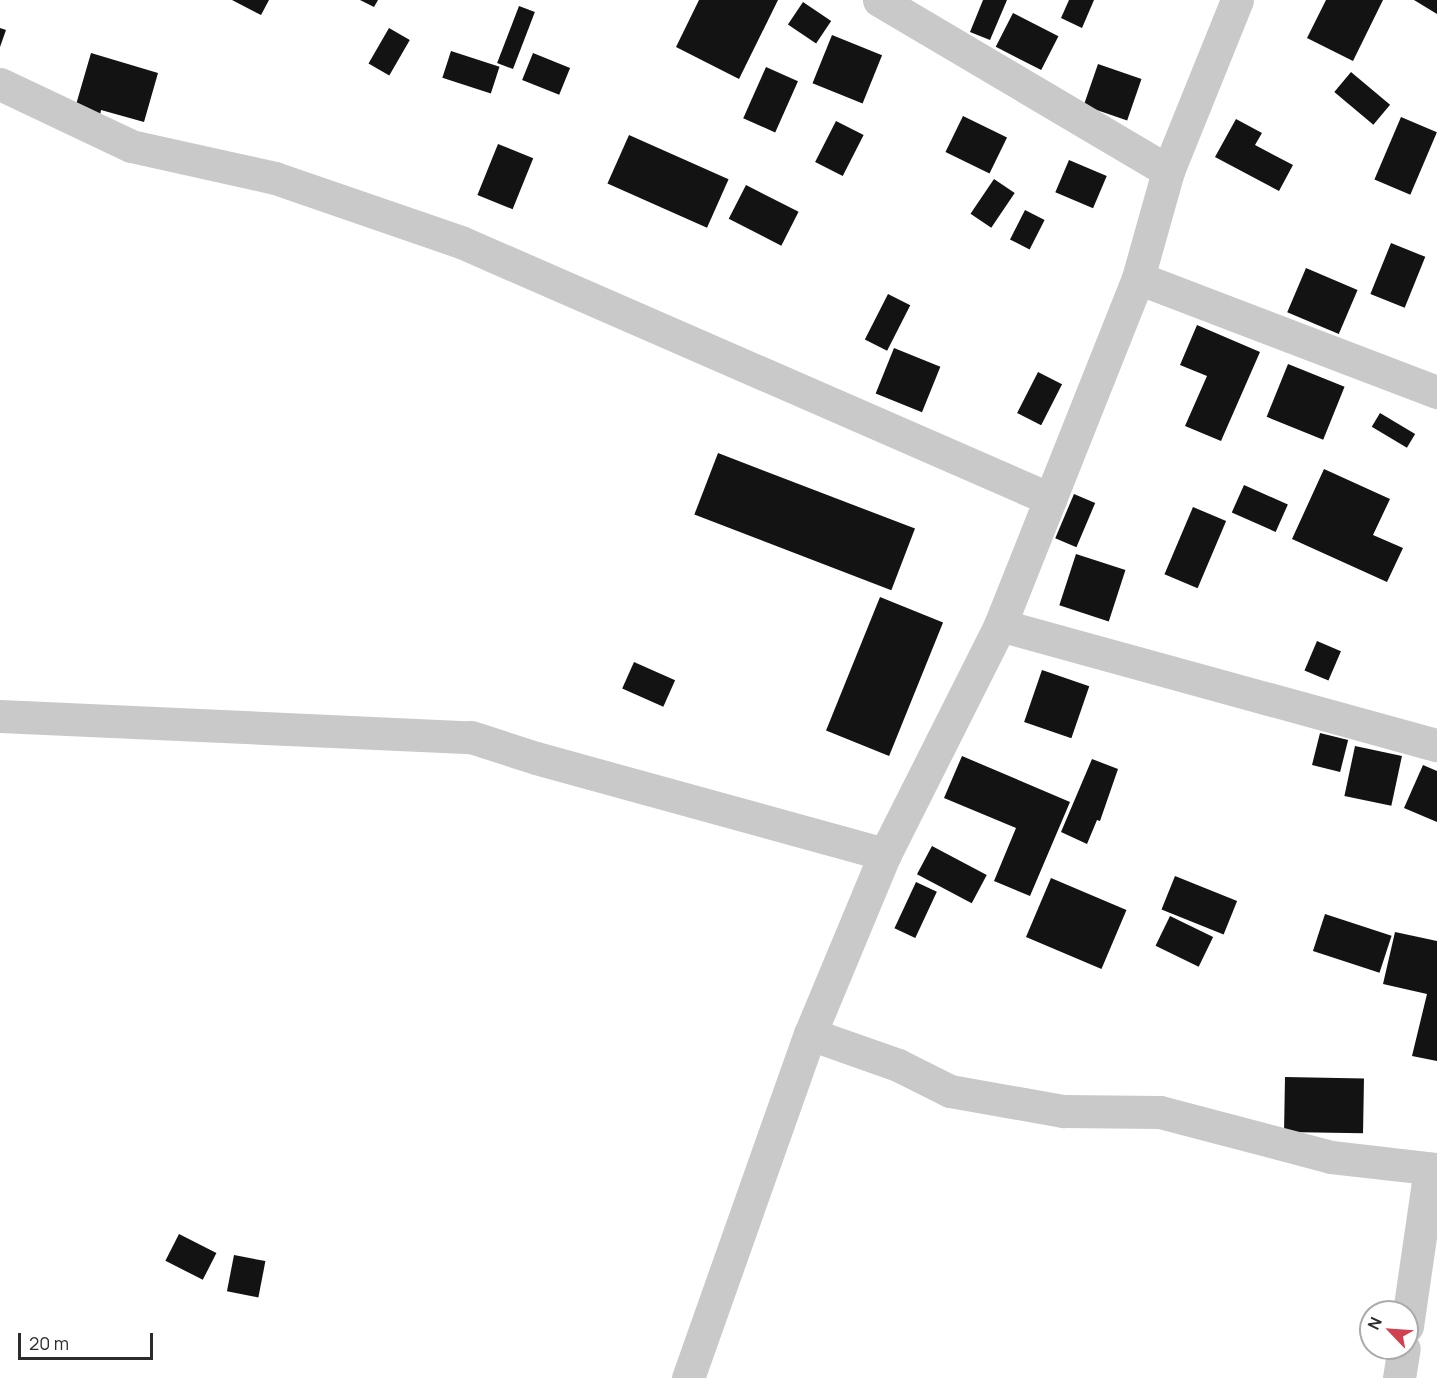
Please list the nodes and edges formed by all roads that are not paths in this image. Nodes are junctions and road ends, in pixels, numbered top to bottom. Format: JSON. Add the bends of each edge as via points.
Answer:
{"nodes":[{"id":1,"x":879,"y":0,"type":"edge"},
{"id":2,"x":1237,"y":0,"type":"edge"},
{"id":3,"x":0,"y":84,"type":"edge"},
{"id":4,"x":1168,"y":171,"type":"junction"},
{"id":5,"x":1138,"y":278,"type":"junction"},
{"id":6,"x":1437,"y":392,"type":"edge"},
{"id":7,"x":1050,"y":499,"type":"junction"},
{"id":8,"x":1000,"y":625,"type":"junction"},
{"id":9,"x":0,"y":716,"type":"edge"},
{"id":10,"x":1437,"y":745,"type":"edge"},
{"id":11,"x":885,"y":854,"type":"junction"},
{"id":12,"x":810,"y":1034,"type":"junction"},
{"id":13,"x":1434,"y":1169,"type":"edge"},
{"id":14,"x":1411,"y":1300,"type":"edge"},
{"id":15,"x":1402,"y":1360,"type":"edge"},
{"id":16,"x":688,"y":1378,"type":"edge"},
{"id":17,"x":1399,"y":1378,"type":"edge"}],
"edges":[{"from":1,"to":4,"type":"street"},
{"from":2,"to":4,"type":"street"},
{"from":3,"to":7,"type":"street","via":[[131,146],[275,178],[460,242]]},
{"from":4,"to":5,"type":"street"},
{"from":5,"to":6,"type":"street"},
{"from":5,"to":7,"type":"street"},
{"from":7,"to":8,"type":"street"},
{"from":8,"to":10,"type":"street"},
{"from":8,"to":11,"type":"street"},
{"from":9,"to":11,"type":"street","via":[[471,737]]},
{"from":11,"to":12,"type":"street"},
{"from":12,"to":13,"type":"street","via":[[898,1065],[950,1091],[1064,1111],[1160,1112],[1331,1157]]},
{"from":12,"to":16,"type":"street"},
{"from":13,"to":14,"type":"street"},
{"from":15,"to":17,"type":"street"}]}
